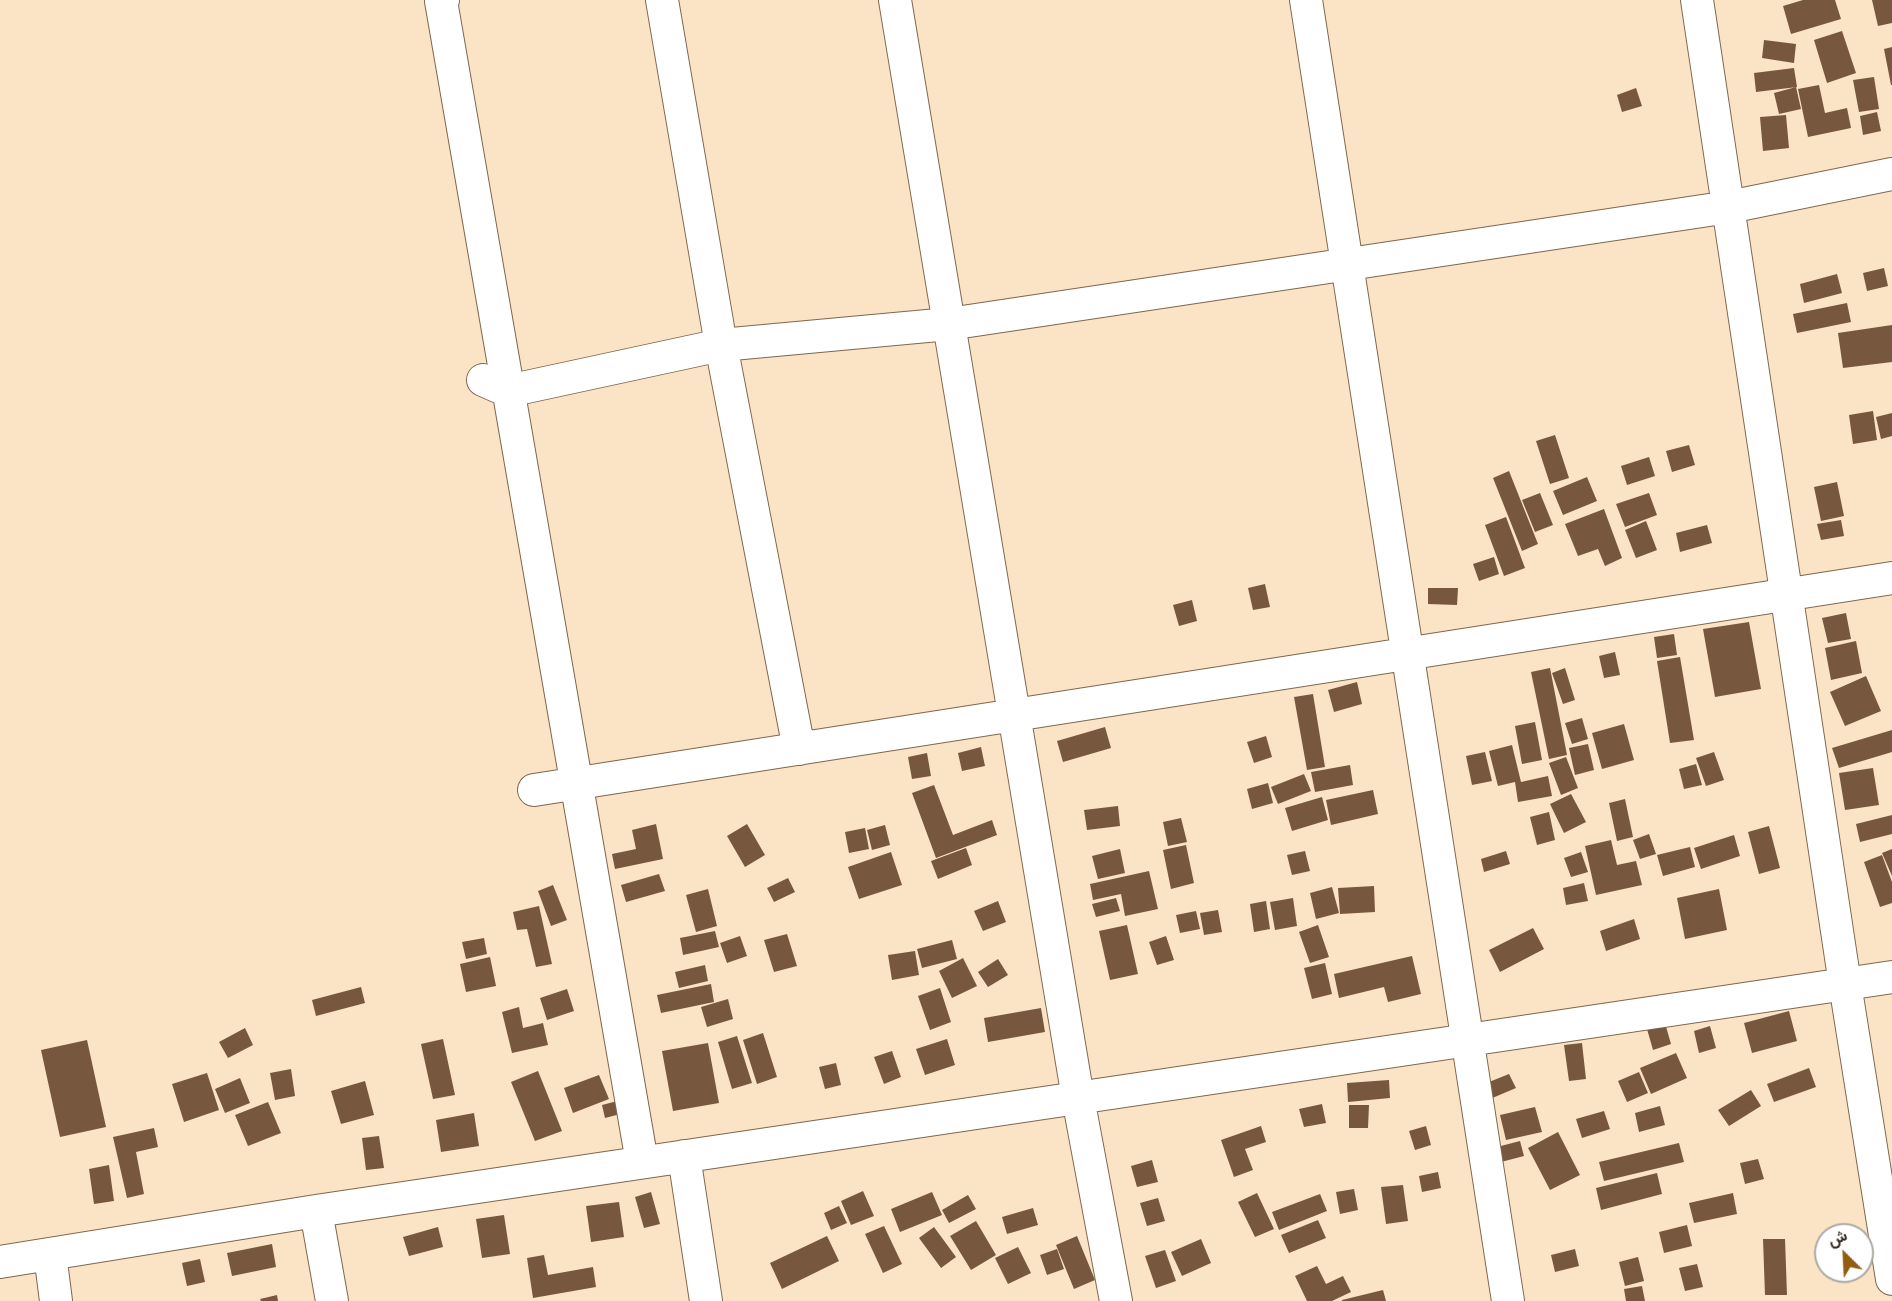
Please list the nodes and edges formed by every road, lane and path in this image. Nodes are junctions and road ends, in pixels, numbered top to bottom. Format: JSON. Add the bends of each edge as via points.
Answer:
{"nodes":[{"id":1,"x":443,"y":0,"type":"edge"},
{"id":2,"x":662,"y":0,"type":"edge"},
{"id":3,"x":895,"y":0,"type":"edge"},
{"id":4,"x":1306,"y":0,"type":"edge"},
{"id":5,"x":1697,"y":0,"type":"edge"},
{"id":6,"x":1892,"y":174,"type":"edge"},
{"id":7,"x":1729,"y":207,"type":"junction"},
{"id":8,"x":1347,"y":264,"type":"junction"},
{"id":9,"x":949,"y":324,"type":"junction"},
{"id":10,"x":721,"y":345,"type":"junction"},
{"id":11,"x":496,"y":385,"type":"junction"},
{"id":12,"x":1892,"y":578,"type":"edge"},
{"id":13,"x":1787,"y":594,"type":"junction"},
{"id":14,"x":1407,"y":654,"type":"junction"},
{"id":15,"x":1014,"y":715,"type":"junction"},
{"id":16,"x":799,"y":749,"type":"junction"},
{"id":17,"x":576,"y":783,"type":"junction"},
{"id":18,"x":534,"y":790,"type":"dead end"},
{"id":19,"x":1892,"y":977,"type":"edge"},
{"id":20,"x":1845,"y":984,"type":"junction"},
{"id":21,"x":1466,"y":1040,"type":"junction"},
{"id":22,"x":1078,"y":1098,"type":"junction"},
{"id":23,"x":684,"y":1156,"type":"junction"},
{"id":24,"x":642,"y":1162,"type":"junction"},
{"id":25,"x":316,"y":1211,"type":"junction"},
{"id":26,"x":50,"y":1254,"type":"junction"},
{"id":27,"x":0,"y":1262,"type":"edge"},
{"id":28,"x":1892,"y":1279,"type":"edge"},
{"id":29,"x":57,"y":1301,"type":"edge"},
{"id":30,"x":332,"y":1301,"type":"edge"},
{"id":31,"x":706,"y":1301,"type":"edge"},
{"id":32,"x":1116,"y":1301,"type":"edge"},
{"id":33,"x":1508,"y":1301,"type":"edge"}],
"edges":[{"from":1,"to":11,"type":"street"},
{"from":2,"to":10,"type":"street"},
{"from":3,"to":9,"type":"street"},
{"from":4,"to":8,"type":"street"},
{"from":5,"to":7,"type":"street"},
{"from":6,"to":7,"type":"street"},
{"from":7,"to":8,"type":"street"},
{"from":7,"to":13,"type":"street"},
{"from":8,"to":9,"type":"street"},
{"from":8,"to":14,"type":"street"},
{"from":9,"to":10,"type":"street"},
{"from":9,"to":15,"type":"street"},
{"from":10,"to":11,"type":"street"},
{"from":10,"to":16,"type":"street"},
{"from":11,"to":17,"type":"street"},
{"from":12,"to":13,"type":"street"},
{"from":13,"to":14,"type":"street"},
{"from":13,"to":20,"type":"street"},
{"from":14,"to":15,"type":"street"},
{"from":14,"to":21,"type":"street"},
{"from":15,"to":16,"type":"street"},
{"from":15,"to":22,"type":"street"},
{"from":16,"to":17,"type":"street"},
{"from":17,"to":18,"type":"street"},
{"from":17,"to":24,"type":"street"},
{"from":19,"to":20,"type":"street"},
{"from":20,"to":21,"type":"street"},
{"from":20,"to":28,"type":"street"},
{"from":21,"to":22,"type":"street"},
{"from":21,"to":33,"type":"street"},
{"from":22,"to":23,"type":"street"},
{"from":22,"to":32,"type":"street"},
{"from":23,"to":24,"type":"street"},
{"from":23,"to":31,"type":"street"},
{"from":24,"to":25,"type":"street"},
{"from":25,"to":26,"type":"street"},
{"from":25,"to":30,"type":"street"},
{"from":26,"to":27,"type":"street"},
{"from":26,"to":29,"type":"street"}]}
